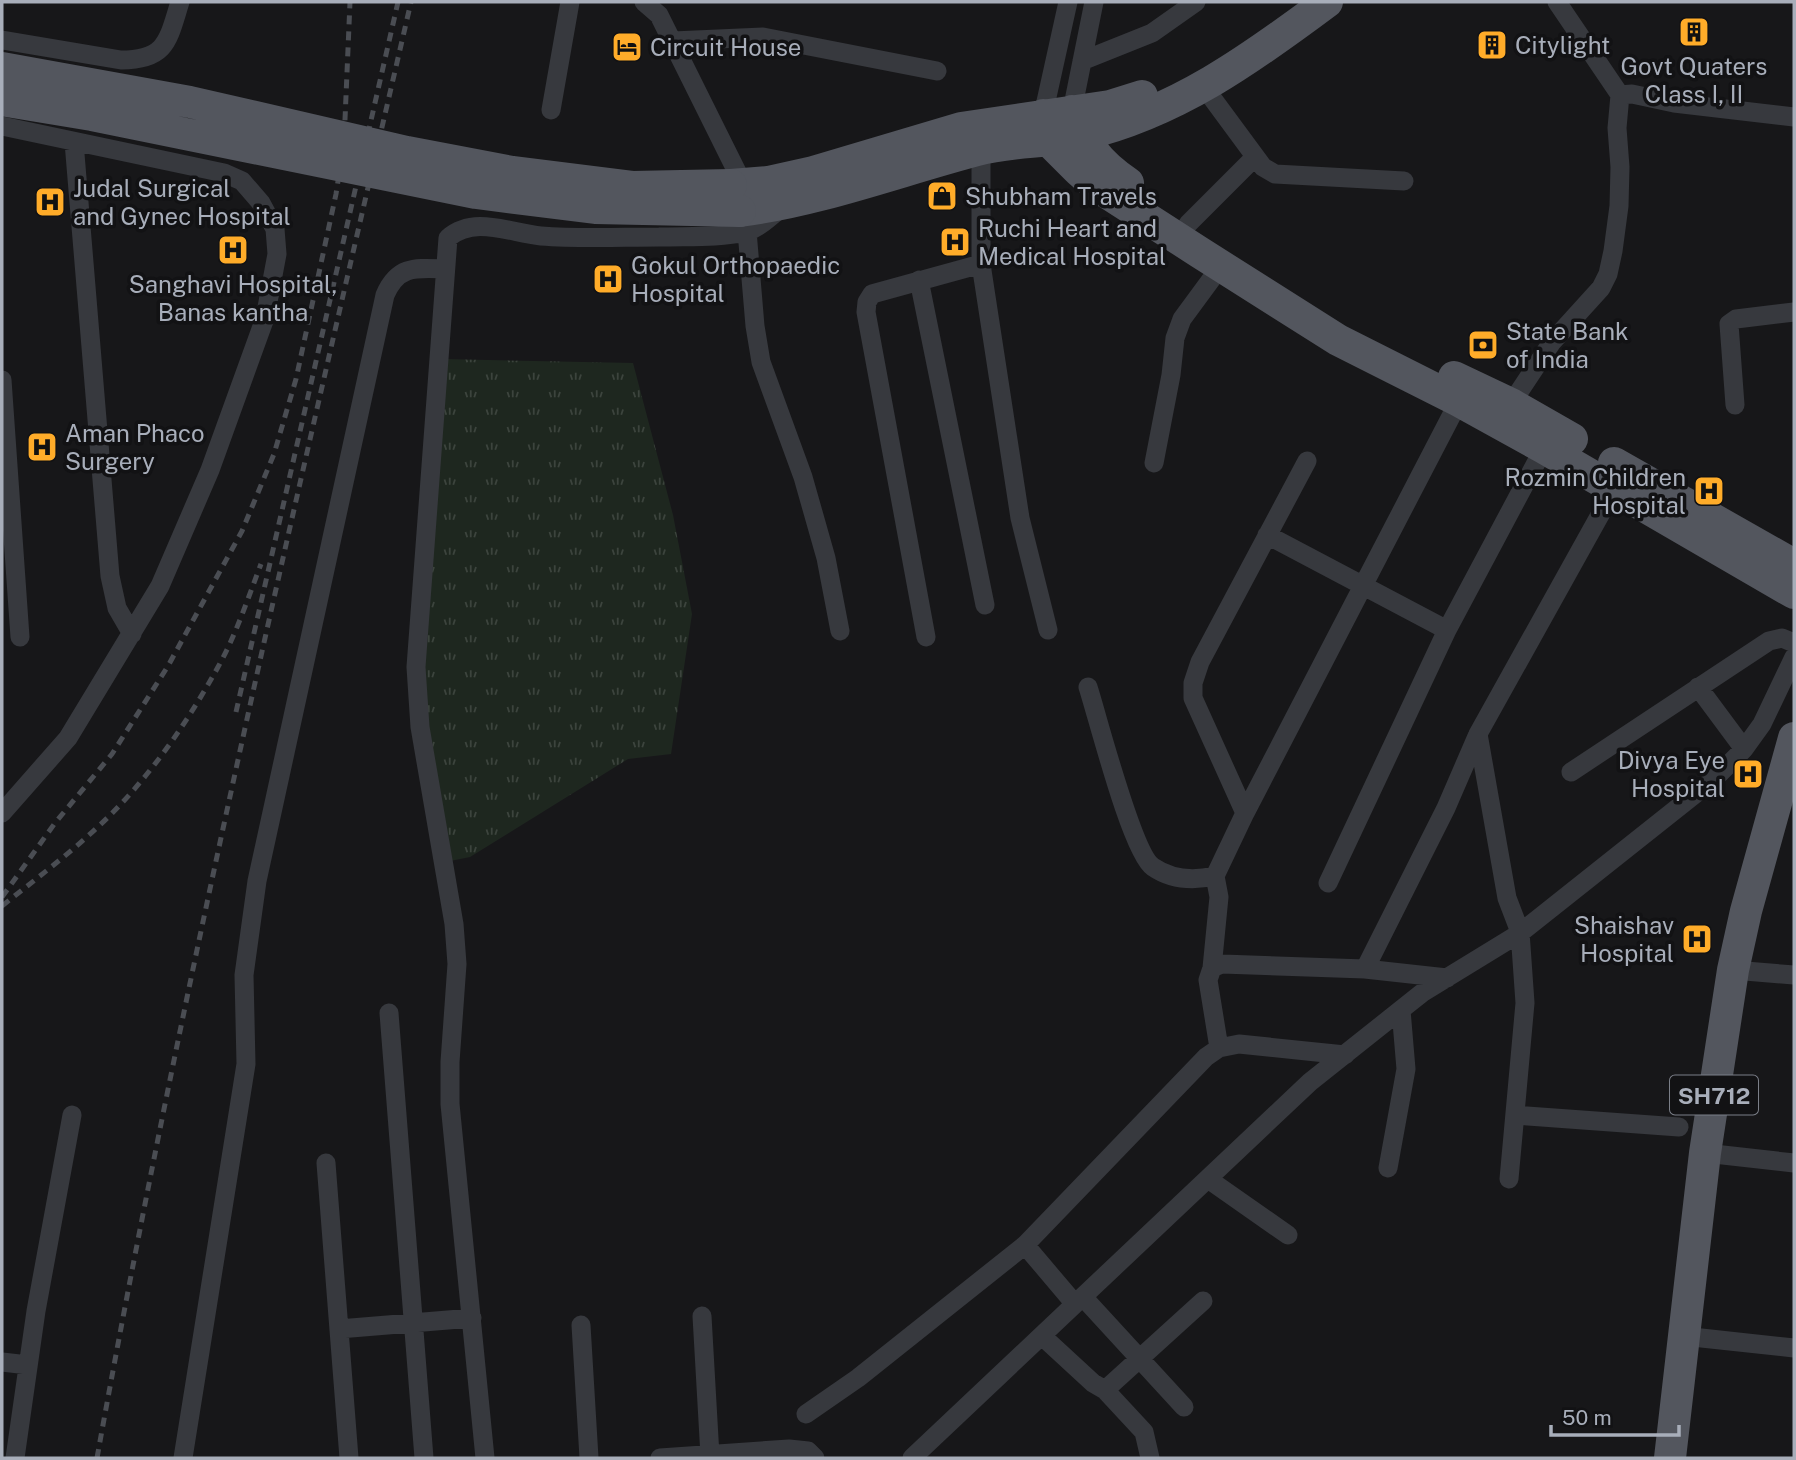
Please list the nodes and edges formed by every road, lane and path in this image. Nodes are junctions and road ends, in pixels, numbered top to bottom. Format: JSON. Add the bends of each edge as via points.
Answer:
{"nodes":[{"id":1,"x":180,"y":2,"type":"edge"},
{"id":2,"x":570,"y":2,"type":"edge"},
{"id":3,"x":644,"y":2,"type":"edge"},
{"id":4,"x":1068,"y":2,"type":"edge"},
{"id":5,"x":1094,"y":2,"type":"edge"},
{"id":6,"x":1196,"y":2,"type":"edge"},
{"id":7,"x":1296,"y":2,"type":"edge"},
{"id":8,"x":1328,"y":2,"type":"edge"},
{"id":9,"x":1557,"y":2,"type":"edge"},
{"id":10,"x":2,"y":40,"type":"edge"},
{"id":11,"x":673,"y":41,"type":"junction"},
{"id":12,"x":1082,"y":61,"type":"junction"},
{"id":13,"x":2,"y":68,"type":"edge"},
{"id":14,"x":937,"y":71,"type":"dead end"},
{"id":15,"x":1204,"y":87,"type":"junction"},
{"id":16,"x":1620,"y":95,"type":"junction"},
{"id":17,"x":2,"y":100,"type":"edge"},
{"id":18,"x":551,"y":110,"type":"dead end"},
{"id":19,"x":1794,"y":117,"type":"edge"},
{"id":20,"x":1062,"y":125,"type":"junction"},
{"id":21,"x":2,"y":126,"type":"edge"},
{"id":22,"x":74,"y":142,"type":"junction"},
{"id":23,"x":981,"y":149,"type":"junction"},
{"id":24,"x":1255,"y":157,"type":"junction"},
{"id":25,"x":1404,"y":181,"type":"dead end"},
{"id":26,"x":740,"y":203,"type":"junction"},
{"id":27,"x":1188,"y":224,"type":"junction"},
{"id":28,"x":981,"y":264,"type":"junction"},
{"id":29,"x":1221,"y":266,"type":"junction"},
{"id":30,"x":445,"y":269,"type":"junction"},
{"id":31,"x":919,"y":280,"type":"junction"},
{"id":32,"x":1794,"y":312,"type":"edge"},
{"id":33,"x":2,"y":380,"type":"edge"},
{"id":34,"x":1459,"y":401,"type":"junction"},
{"id":35,"x":1511,"y":404,"type":"junction"},
{"id":36,"x":1735,"y":405,"type":"dead end"},
{"id":37,"x":1544,"y":448,"type":"junction"},
{"id":38,"x":5,"y":459,"type":"edge"},
{"id":39,"x":1307,"y":461,"type":"dead end"},
{"id":40,"x":1154,"y":463,"type":"dead end"},
{"id":41,"x":1615,"y":488,"type":"junction"},
{"id":42,"x":1267,"y":535,"type":"junction"},
{"id":43,"x":1794,"y":565,"type":"edge"},
{"id":44,"x":1363,"y":584,"type":"junction"},
{"id":45,"x":1794,"y":593,"type":"edge"},
{"id":46,"x":985,"y":605,"type":"dead end"},
{"id":47,"x":1048,"y":630,"type":"dead end"},
{"id":48,"x":1447,"y":630,"type":"junction"},
{"id":49,"x":840,"y":631,"type":"dead end"},
{"id":50,"x":132,"y":634,"type":"junction"},
{"id":51,"x":20,"y":637,"type":"dead end"},
{"id":52,"x":926,"y":637,"type":"dead end"},
{"id":53,"x":1794,"y":643,"type":"edge"},
{"id":54,"x":1794,"y":657,"type":"edge"},
{"id":55,"x":1088,"y":687,"type":"dead end"},
{"id":56,"x":1698,"y":687,"type":"junction"},
{"id":57,"x":1478,"y":734,"type":"junction"},
{"id":58,"x":1794,"y":738,"type":"edge"},
{"id":59,"x":1744,"y":749,"type":"junction"},
{"id":60,"x":1572,"y":772,"type":"dead end"},
{"id":61,"x":2,"y":813,"type":"edge"},
{"id":62,"x":1245,"y":813,"type":"junction"},
{"id":63,"x":1215,"y":876,"type":"junction"},
{"id":64,"x":1328,"y":883,"type":"dead end"},
{"id":65,"x":1520,"y":933,"type":"junction"},
{"id":66,"x":1212,"y":968,"type":"junction"},
{"id":67,"x":1366,"y":969,"type":"junction"},
{"id":68,"x":1733,"y":970,"type":"junction"},
{"id":69,"x":1794,"y":975,"type":"edge"},
{"id":70,"x":1447,"y":978,"type":"junction"},
{"id":71,"x":1401,"y":1010,"type":"junction"},
{"id":72,"x":389,"y":1013,"type":"dead end"},
{"id":73,"x":1219,"y":1048,"type":"junction"},
{"id":74,"x":1345,"y":1055,"type":"junction"},
{"id":75,"x":72,"y":1115,"type":"dead end"},
{"id":76,"x":1515,"y":1115,"type":"junction"},
{"id":77,"x":1679,"y":1127,"type":"dead end"},
{"id":78,"x":1705,"y":1153,"type":"junction"},
{"id":79,"x":327,"y":1163,"type":"dead end"},
{"id":80,"x":1794,"y":1163,"type":"edge"},
{"id":81,"x":1388,"y":1168,"type":"dead end"},
{"id":82,"x":1208,"y":1179,"type":"junction"},
{"id":83,"x":1508,"y":1179,"type":"dead end"},
{"id":84,"x":1288,"y":1235,"type":"dead end"},
{"id":85,"x":1025,"y":1245,"type":"junction"},
{"id":86,"x":1079,"y":1301,"type":"junction"},
{"id":87,"x":1203,"y":1301,"type":"dead end"},
{"id":88,"x":702,"y":1316,"type":"dead end"},
{"id":89,"x":472,"y":1318,"type":"junction"},
{"id":90,"x":414,"y":1324,"type":"junction"},
{"id":91,"x":581,"y":1325,"type":"dead end"},
{"id":92,"x":339,"y":1329,"type":"junction"},
{"id":93,"x":1042,"y":1336,"type":"junction"},
{"id":94,"x":1683,"y":1336,"type":"junction"},
{"id":95,"x":1794,"y":1348,"type":"edge"},
{"id":96,"x":1141,"y":1360,"type":"junction"},
{"id":97,"x":2,"y":1362,"type":"edge"},
{"id":98,"x":28,"y":1366,"type":"junction"},
{"id":99,"x":1105,"y":1390,"type":"junction"},
{"id":100,"x":1184,"y":1407,"type":"dead end"},
{"id":101,"x":806,"y":1414,"type":"dead end"},
{"id":102,"x":11,"y":1447,"type":"edge"},
{"id":103,"x":710,"y":1456,"type":"junction"},
{"id":104,"x":744,"y":1456,"type":"edge"},
{"id":105,"x":183,"y":1458,"type":"edge"},
{"id":106,"x":349,"y":1458,"type":"edge"},
{"id":107,"x":424,"y":1458,"type":"edge"},
{"id":108,"x":485,"y":1458,"type":"edge"},
{"id":109,"x":589,"y":1458,"type":"edge"},
{"id":110,"x":663,"y":1458,"type":"edge"},
{"id":111,"x":815,"y":1458,"type":"edge"},
{"id":112,"x":912,"y":1458,"type":"edge"},
{"id":113,"x":1150,"y":1458,"type":"edge"},
{"id":114,"x":1670,"y":1458,"type":"edge"}],
"edges":[{"from":1,"to":10,"type":"street","via":[[165,47],[139,60]]},
{"from":2,"to":18,"type":"street"},
{"from":3,"to":11,"type":"street","via":[[659,15]]},
{"from":4,"to":20,"type":"street"},
{"from":5,"to":12,"type":"street"},
{"from":6,"to":12,"type":"street","via":[[1152,33]]},
{"from":7,"to":20,"type":"main road","via":[[1167,85]]},
{"from":8,"to":15,"type":"main road"},
{"from":9,"to":16,"type":"street"},
{"from":11,"to":14,"type":"street","via":[[763,37]]},
{"from":11,"to":26,"type":"street","via":[[730,161]]},
{"from":12,"to":20,"type":"street"},
{"from":13,"to":26,"type":"main road","bridge":true,"via":[[190,102],[512,173]]},
{"from":15,"to":20,"type":"main road","via":[[1129,122]]},
{"from":15,"to":24,"type":"street"},
{"from":16,"to":19,"type":"street"},
{"from":16,"to":35,"type":"street","via":[[1619,206],[1608,274],[1552,342]]},
{"from":17,"to":26,"type":"main road","bridge":true,"via":[[476,193],[595,208]]},
{"from":20,"to":23,"type":"main road"},
{"from":20,"to":26,"type":"main road","via":[[961,128],[813,173]]},
{"from":20,"to":27,"type":"main road","via":[[1102,164]]},
{"from":20,"to":29,"type":"main road","via":[[1095,185]]},
{"from":21,"to":22,"type":"street"},
{"from":22,"to":50,"type":"street","via":[[110,576],[117,608]]},
{"from":22,"to":50,"type":"street","via":[[224,173],[242,181],[275,229],[277,254],[265,318],[204,483],[160,586]]},
{"from":23,"to":26,"type":"main road","via":[[785,205]]},
{"from":23,"to":28,"type":"street"},
{"from":24,"to":25,"type":"street","via":[[1275,174]]},
{"from":24,"to":27,"type":"street"},
{"from":26,"to":30,"type":"street","via":[[705,236],[539,236],[468,227],[448,238]]},
{"from":26,"to":49,"type":"street","via":[[761,362],[803,477]]},
{"from":27,"to":35,"type":"main road","via":[[1295,296],[1352,328]]},
{"from":28,"to":31,"type":"street"},
{"from":28,"to":47,"type":"street","via":[[1020,518]]},
{"from":29,"to":34,"type":"main road","via":[[1338,340]]},
{"from":29,"to":40,"type":"street","via":[[1187,311],[1175,338]]},
{"from":30,"to":89,"type":"street","via":[[416,667],[421,727],[454,924],[457,964],[450,1104]]},
{"from":30,"to":105,"type":"street","via":[[413,268],[401,273],[385,295],[257,881],[244,975],[246,1064]]},
{"from":31,"to":46,"type":"street"},
{"from":31,"to":52,"type":"street","via":[[872,294],[866,312]]},
{"from":32,"to":36,"type":"street","via":[[1728,324]]},
{"from":33,"to":38,"type":"street"},
{"from":34,"to":37,"type":"main road"},
{"from":34,"to":44,"type":"street"},
{"from":35,"to":43,"type":"main road"},
{"from":37,"to":41,"type":"main road"},
{"from":37,"to":48,"type":"street"},
{"from":38,"to":51,"type":"street"},
{"from":39,"to":42,"type":"street"},
{"from":41,"to":45,"type":"main road"},
{"from":41,"to":57,"type":"street"},
{"from":42,"to":44,"type":"street"},
{"from":42,"to":62,"type":"street","via":[[1200,662],[1193,684],[1194,698]]},
{"from":44,"to":48,"type":"street"},
{"from":44,"to":62,"type":"street"},
{"from":48,"to":64,"type":"street"},
{"from":50,"to":61,"type":"street","via":[[68,738]]},
{"from":53,"to":56,"type":"street","via":[[1782,638],[1769,641]]},
{"from":54,"to":59,"type":"street","via":[[1762,724]]},
{"from":55,"to":63,"type":"street","via":[[1131,830],[1151,866],[1177,878]]},
{"from":56,"to":59,"type":"street"},
{"from":56,"to":60,"type":"street"},
{"from":57,"to":65,"type":"street","via":[[1507,898]]},
{"from":57,"to":67,"type":"street"},
{"from":58,"to":68,"type":"main road","number":"SH712"},
{"from":59,"to":65,"type":"street","via":[[1714,779]]},
{"from":62,"to":63,"type":"street"},
{"from":63,"to":66,"type":"street","via":[[1219,897]]},
{"from":65,"to":70,"type":"street"},
{"from":65,"to":76,"type":"street","via":[[1525,1015]]},
{"from":66,"to":67,"type":"street","via":[[1222,964]]},
{"from":66,"to":73,"type":"street","via":[[1208,980]]},
{"from":67,"to":70,"type":"street"},
{"from":68,"to":69,"type":"street"},
{"from":68,"to":78,"type":"main road","number":"SH712"},
{"from":70,"to":71,"type":"street"},
{"from":71,"to":74,"type":"street"},
{"from":71,"to":81,"type":"street","via":[[1406,1069]]},
{"from":72,"to":90,"type":"street"},
{"from":73,"to":74,"type":"street","via":[[1240,1044]]},
{"from":73,"to":85,"type":"street"},
{"from":74,"to":82,"type":"street"},
{"from":75,"to":98,"type":"street"},
{"from":76,"to":77,"type":"street"},
{"from":76,"to":83,"type":"street"},
{"from":78,"to":80,"type":"street"},
{"from":78,"to":94,"type":"main road","number":"SH712"},
{"from":79,"to":92,"type":"street"},
{"from":82,"to":84,"type":"street"},
{"from":82,"to":86,"type":"street"},
{"from":85,"to":86,"type":"street"},
{"from":85,"to":101,"type":"street"},
{"from":86,"to":93,"type":"street"},
{"from":86,"to":96,"type":"street"},
{"from":87,"to":96,"type":"street"},
{"from":88,"to":103,"type":"street"},
{"from":89,"to":90,"type":"street"},
{"from":89,"to":108,"type":"street"},
{"from":90,"to":92,"type":"street"},
{"from":90,"to":107,"type":"street"},
{"from":91,"to":109,"type":"street"},
{"from":92,"to":106,"type":"street"},
{"from":93,"to":99,"type":"street"},
{"from":93,"to":112,"type":"street"},
{"from":94,"to":95,"type":"street"},
{"from":94,"to":114,"type":"main road","number":"SH712"},
{"from":96,"to":99,"type":"street"},
{"from":96,"to":100,"type":"street"},
{"from":97,"to":98,"type":"street"},
{"from":98,"to":102,"type":"street"},
{"from":99,"to":113,"type":"street","via":[[1144,1432]]},
{"from":103,"to":104,"type":"street"},
{"from":103,"to":110,"type":"street"},
{"from":104,"to":111,"type":"street","via":[[802,1450]]}]}
